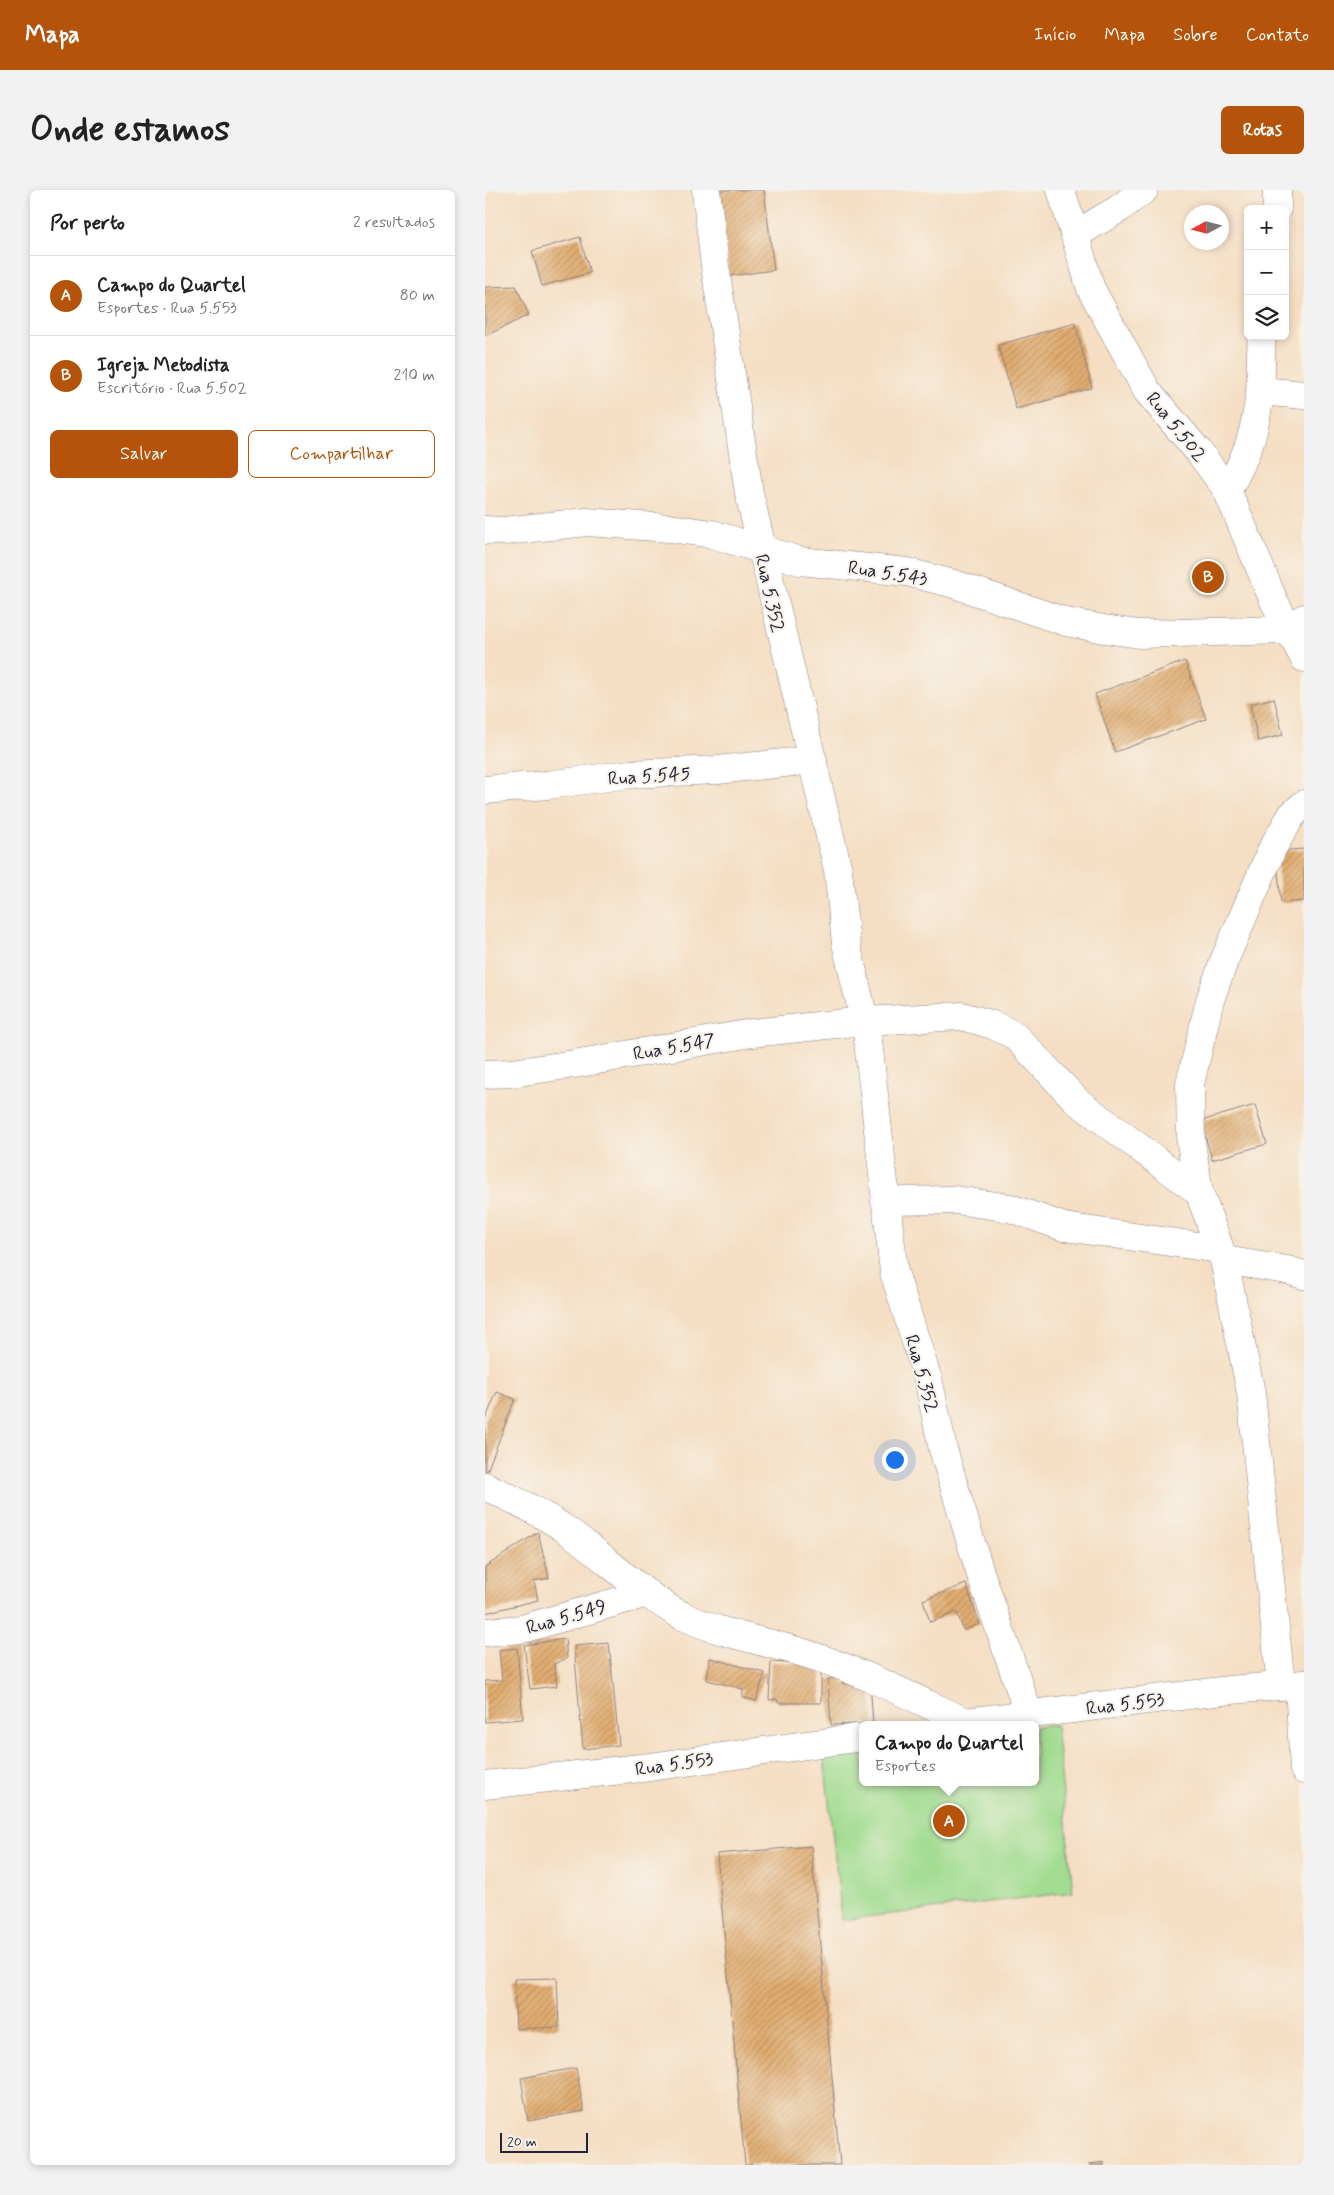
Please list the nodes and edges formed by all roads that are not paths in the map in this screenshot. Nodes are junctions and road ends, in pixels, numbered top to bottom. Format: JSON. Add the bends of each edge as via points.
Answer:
{"nodes":[{"id":1,"x":706,"y":190,"type":"edge"},
{"id":2,"x":1061,"y":190,"type":"edge"},
{"id":3,"x":1144,"y":190,"type":"edge"},
{"id":4,"x":1277,"y":190,"type":"edge"},
{"id":5,"x":1277,"y":205,"type":"edge"},
{"id":6,"x":1075,"y":235,"type":"junction"},
{"id":7,"x":1262,"y":340,"type":"edge"},
{"id":8,"x":1260,"y":390,"type":"junction"},
{"id":9,"x":1304,"y":395,"type":"edge"},
{"id":10,"x":1227,"y":490,"type":"junction"},
{"id":11,"x":485,"y":530,"type":"edge"},
{"id":12,"x":762,"y":551,"type":"junction"},
{"id":13,"x":1296,"y":624,"type":"edge"},
{"id":14,"x":1304,"y":658,"type":"edge"},
{"id":15,"x":813,"y":760,"type":"junction"},
{"id":16,"x":485,"y":790,"type":"edge"},
{"id":17,"x":1304,"y":804,"type":"edge"},
{"id":18,"x":864,"y":1021,"type":"junction"},
{"id":19,"x":485,"y":1074,"type":"edge"},
{"id":20,"x":1199,"y":1192,"type":"junction"},
{"id":21,"x":885,"y":1201,"type":"junction"},
{"id":22,"x":1221,"y":1254,"type":"junction"},
{"id":23,"x":1304,"y":1275,"type":"edge"},
{"id":24,"x":485,"y":1486,"type":"edge"},
{"id":25,"x":647,"y":1593,"type":"junction"},
{"id":26,"x":485,"y":1632,"type":"edge"},
{"id":27,"x":1295,"y":1685,"type":"edge"},
{"id":28,"x":1029,"y":1715,"type":"junction"},
{"id":29,"x":952,"y":1721,"type":"edge"},
{"id":30,"x":974,"y":1721,"type":"edge"},
{"id":31,"x":859,"y":1738,"type":"edge"},
{"id":32,"x":1304,"y":1770,"type":"edge"},
{"id":33,"x":485,"y":1785,"type":"edge"}],
"edges":[{"from":1,"to":12,"type":"street","name":"Rua 5.352","via":[[749,493]]},
{"from":2,"to":6,"type":"street","name":"Rua 5.502"},
{"from":3,"to":6,"type":"street"},
{"from":4,"to":5,"type":"street"},
{"from":6,"to":10,"type":"street","name":"Rua 5.502","via":[[1091,289],[1147,391]]},
{"from":7,"to":8,"type":"street"},
{"from":8,"to":9,"type":"street"},
{"from":8,"to":10,"type":"street","via":[[1254,434]]},
{"from":10,"to":13,"type":"street","name":"Rua 5.502","via":[[1274,601]]},
{"from":11,"to":12,"type":"street","name":"Rua 5.543","via":[[505,531],[587,522],[634,524],[712,534]]},
{"from":12,"to":13,"type":"street","name":"Rua 5.543","via":[[800,561],[907,572],[954,584],[1066,622],[1104,630],[1139,634]]},
{"from":12,"to":15,"type":"street","name":"Rua 5.352"},
{"from":13,"to":14,"type":"street","name":"Rua 5.502"},
{"from":15,"to":16,"type":"street","name":"Rua 5.545","via":[[717,770],[630,774],[548,786]]},
{"from":15,"to":18,"type":"street","name":"Rua 5.352","via":[[838,870],[846,943]]},
{"from":17,"to":20,"type":"street","via":[[1292,815],[1273,847],[1210,1000],[1190,1084],[1191,1142]]},
{"from":18,"to":19,"type":"street","name":"Rua 5.547","via":[[752,1033],[574,1064]]},
{"from":18,"to":20,"type":"street","name":"Rua 5.547","via":[[962,1016],[1014,1035],[1077,1101]]},
{"from":18,"to":21,"type":"street","name":"Rua 5.352","via":[[874,1079]]},
{"from":20,"to":22,"type":"street"},
{"from":21,"to":22,"type":"street","via":[[956,1200],[1010,1208],[1064,1227]]},
{"from":21,"to":28,"type":"street","name":"Rua 5.352","via":[[894,1272],[929,1383],[943,1449],[979,1570]]},
{"from":22,"to":23,"type":"street"},
{"from":22,"to":27,"type":"street","via":[[1251,1392]]},
{"from":24,"to":25,"type":"street","via":[[533,1509]]},
{"from":25,"to":26,"type":"street","name":"Rua 5.549","via":[[522,1629]]},
{"from":25,"to":29,"type":"street","via":[[683,1616],[712,1627],[846,1667]]},
{"from":27,"to":28,"type":"street","name":"Rua 5.553"},
{"from":27,"to":32,"type":"street"},
{"from":28,"to":30,"type":"street","name":"Rua 5.553"},
{"from":31,"to":33,"type":"street","name":"Rua 5.553","via":[[650,1767]]}]}
